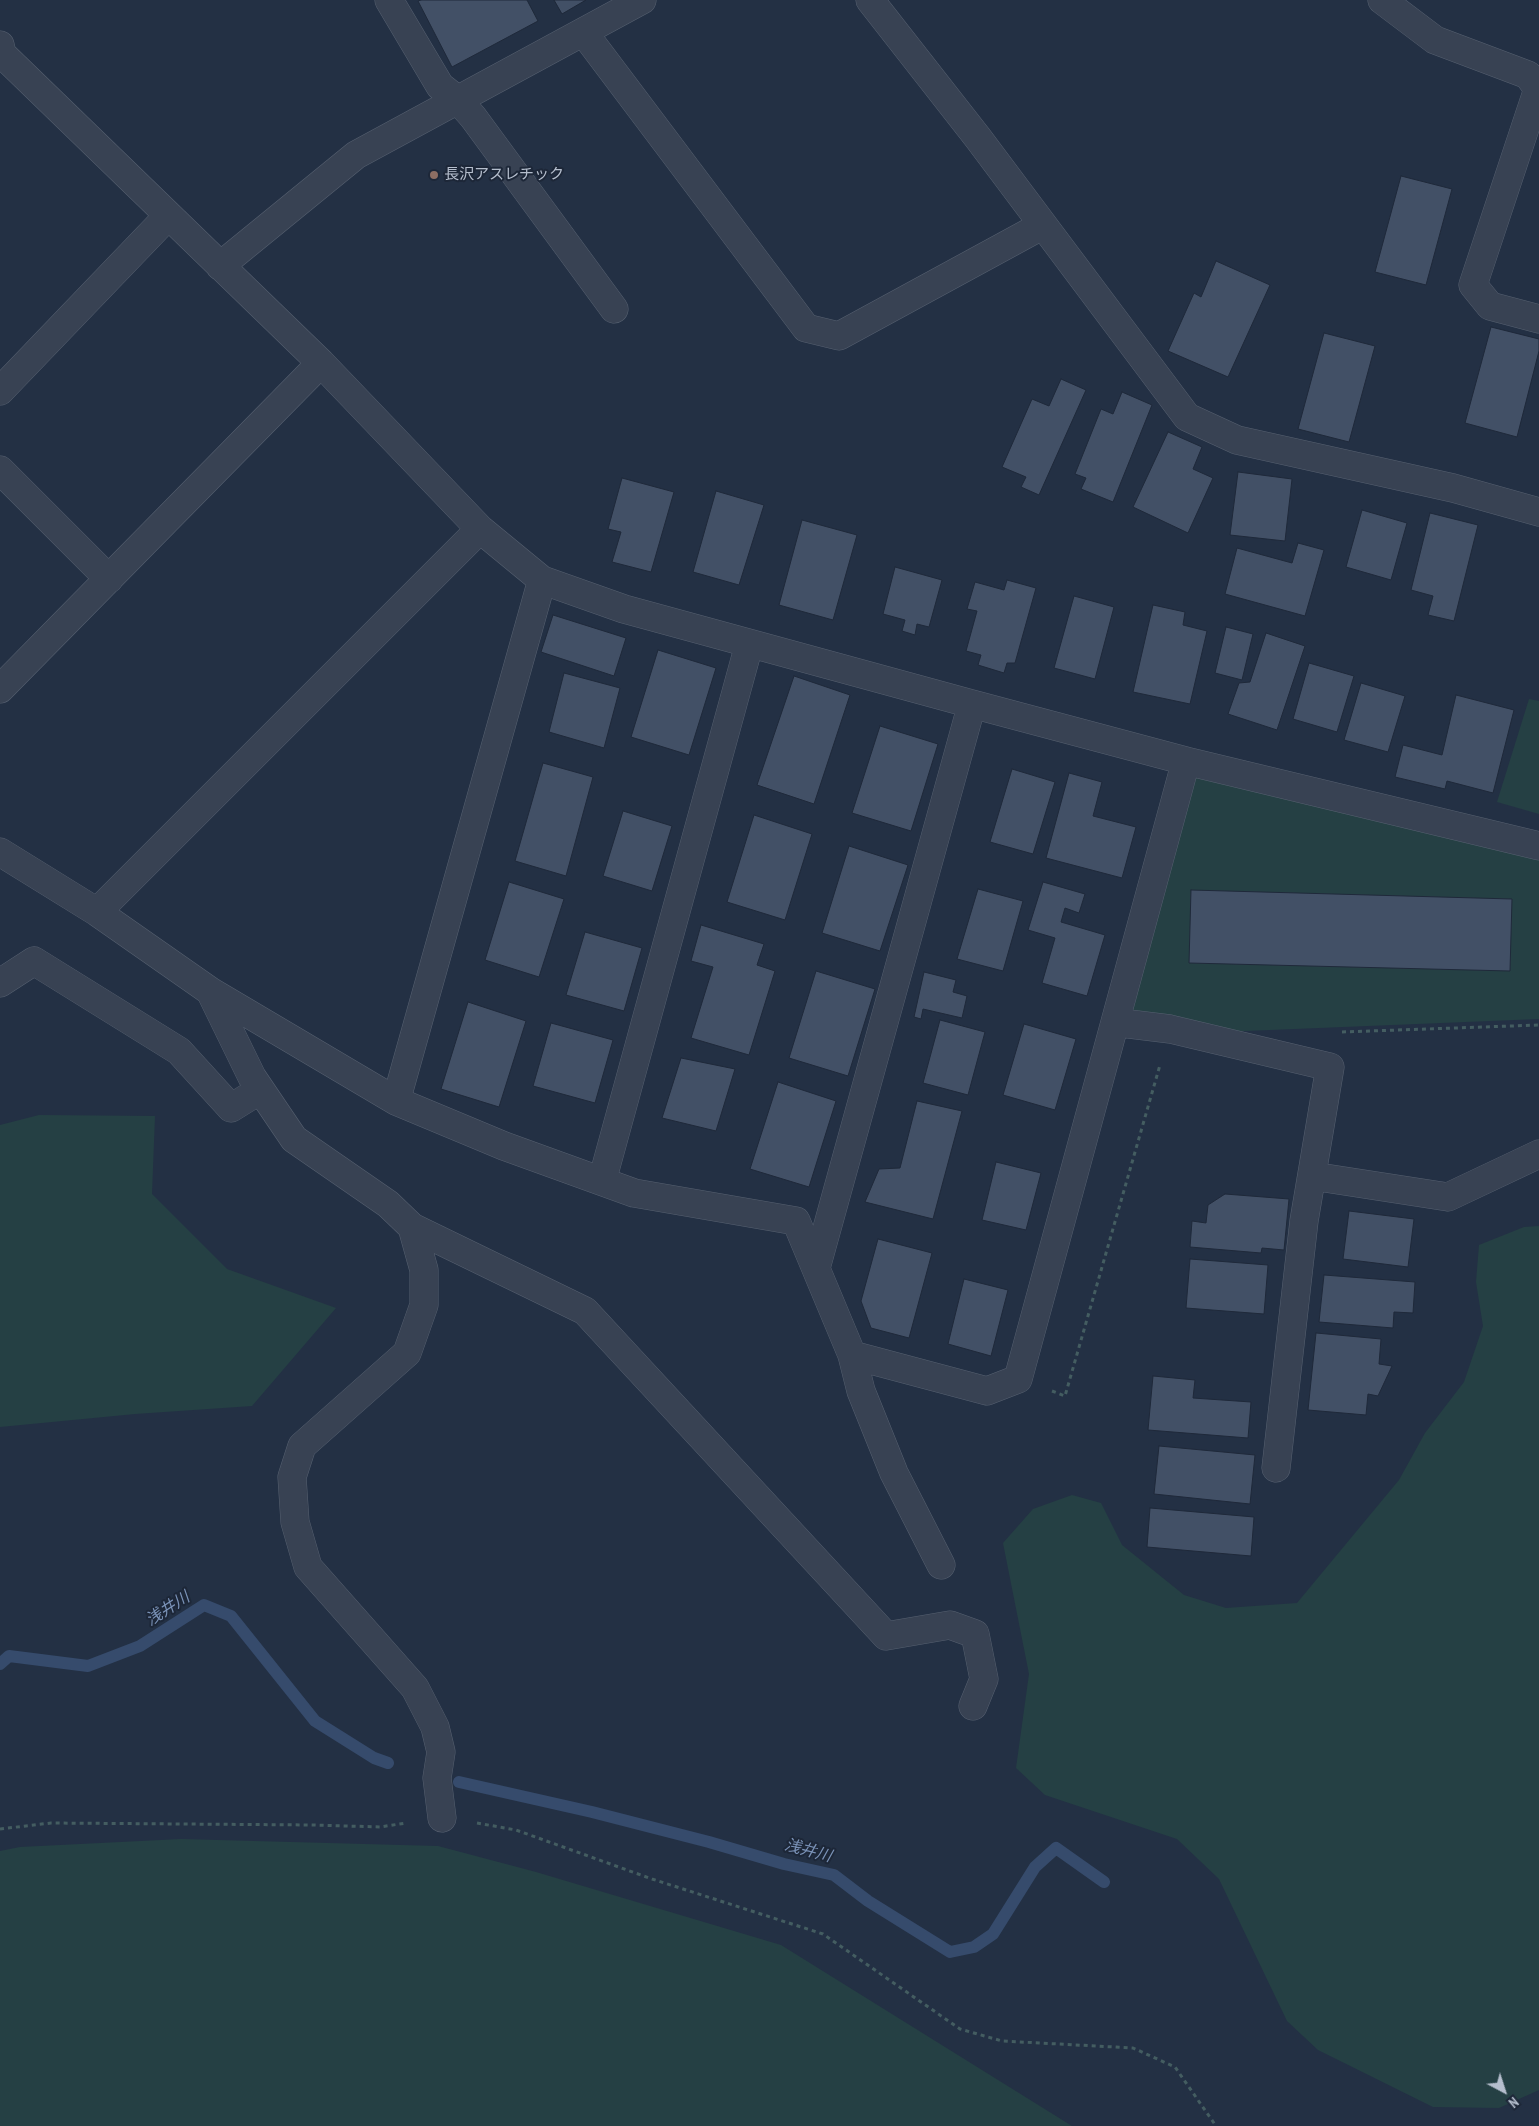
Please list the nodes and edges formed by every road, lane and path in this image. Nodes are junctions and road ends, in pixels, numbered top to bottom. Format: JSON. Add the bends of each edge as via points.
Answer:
{"nodes":[{"id":1,"x":389,"y":0,"type":"edge"},
{"id":2,"x":642,"y":0,"type":"edge"},
{"id":3,"x":870,"y":0,"type":"edge"},
{"id":4,"x":1382,"y":0,"type":"edge"},
{"id":5,"x":584,"y":33,"type":"junction"},
{"id":6,"x":1,"y":52,"type":"edge"},
{"id":7,"x":458,"y":100,"type":"junction"},
{"id":8,"x":168,"y":216,"type":"junction"},
{"id":9,"x":1043,"y":226,"type":"junction"},
{"id":10,"x":220,"y":266,"type":"junction"},
{"id":11,"x":614,"y":309,"type":"dead end"},
{"id":12,"x":1539,"y":319,"type":"edge"},
{"id":13,"x":321,"y":364,"type":"junction"},
{"id":14,"x":0,"y":391,"type":"edge"},
{"id":15,"x":0,"y":470,"type":"edge"},
{"id":16,"x":1539,"y":512,"type":"edge"},
{"id":17,"x":480,"y":529,"type":"junction"},
{"id":18,"x":109,"y":579,"type":"junction"},
{"id":19,"x":542,"y":580,"type":"junction"},
{"id":20,"x":749,"y":645,"type":"junction"},
{"id":21,"x":0,"y":689,"type":"edge"},
{"id":22,"x":972,"y":704,"type":"junction"},
{"id":23,"x":1186,"y":761,"type":"junction"},
{"id":24,"x":1539,"y":846,"type":"edge"},
{"id":25,"x":0,"y":852,"type":"edge"},
{"id":26,"x":97,"y":912,"type":"junction"},
{"id":27,"x":0,"y":983,"type":"edge"},
{"id":28,"x":210,"y":991,"type":"junction"},
{"id":29,"x":1117,"y":1015,"type":"junction"},
{"id":30,"x":1539,"y":1025,"type":"edge"},
{"id":31,"x":1170,"y":1029,"type":"junction"},
{"id":32,"x":1340,"y":1032,"type":"dead end"},
{"id":33,"x":260,"y":1090,"type":"junction"},
{"id":34,"x":396,"y":1101,"type":"junction"},
{"id":35,"x":1539,"y":1154,"type":"edge"},
{"id":36,"x":1312,"y":1176,"type":"junction"},
{"id":37,"x":602,"y":1181,"type":"junction"},
{"id":38,"x":412,"y":1227,"type":"junction"},
{"id":39,"x":816,"y":1268,"type":"junction"},
{"id":40,"x":852,"y":1355,"type":"junction"},
{"id":41,"x":1018,"y":1379,"type":"junction"},
{"id":42,"x":1276,"y":1468,"type":"dead end"},
{"id":43,"x":941,"y":1564,"type":"dead end"},
{"id":44,"x":973,"y":1706,"type":"dead end"},
{"id":45,"x":442,"y":1818,"type":"junction"},
{"id":46,"x":0,"y":1829,"type":"edge"},
{"id":47,"x":1216,"y":2126,"type":"edge"}],
"edges":[{"from":1,"to":7,"type":"street","via":[[440,86]]},
{"from":2,"to":5,"type":"street"},
{"from":3,"to":9,"type":"street"},
{"from":4,"to":12,"type":"street","via":[[1435,40],[1528,74],[1538,89],[1473,285],[1490,306]]},
{"from":5,"to":7,"type":"street"},
{"from":5,"to":9,"type":"street","via":[[806,328],[839,336]]},
{"from":6,"to":8,"type":"street"},
{"from":7,"to":10,"type":"street","via":[[356,155]]},
{"from":7,"to":11,"type":"street"},
{"from":8,"to":10,"type":"street"},
{"from":8,"to":14,"type":"street"},
{"from":9,"to":16,"type":"street","via":[[1187,417],[1237,440],[1453,488]]},
{"from":10,"to":13,"type":"street"},
{"from":13,"to":17,"type":"street"},
{"from":13,"to":18,"type":"street"},
{"from":15,"to":18,"type":"street"},
{"from":17,"to":19,"type":"street"},
{"from":17,"to":26,"type":"street"},
{"from":18,"to":21,"type":"street"},
{"from":19,"to":20,"type":"street","via":[[624,609]]},
{"from":19,"to":34,"type":"street"},
{"from":20,"to":22,"type":"street"},
{"from":20,"to":37,"type":"street"},
{"from":22,"to":23,"type":"street"},
{"from":22,"to":39,"type":"street"},
{"from":23,"to":24,"type":"street"},
{"from":23,"to":29,"type":"street"},
{"from":25,"to":26,"type":"street"},
{"from":26,"to":28,"type":"street"},
{"from":27,"to":33,"type":"street","via":[[34,961],[180,1051],[231,1108]]},
{"from":28,"to":33,"type":"street"},
{"from":28,"to":34,"type":"street"},
{"from":29,"to":31,"type":"street","via":[[1121,1023]]},
{"from":29,"to":41,"type":"street"},
{"from":30,"to":32,"type":"path"},
{"from":31,"to":36,"type":"street","via":[[1330,1067]]},
{"from":31,"to":41,"type":"path","via":[[1066,1396]]},
{"from":33,"to":38,"type":"street","via":[[294,1139],[388,1204]]},
{"from":34,"to":37,"type":"street","via":[[504,1146]]},
{"from":35,"to":36,"type":"street","via":[[1448,1197]]},
{"from":36,"to":42,"type":"street","via":[[1295,1290]]},
{"from":37,"to":39,"type":"street","via":[[634,1193],[796,1221]]},
{"from":38,"to":44,"type":"street","via":[[585,1311],[886,1636],[950,1625],[975,1634],[984,1679]]},
{"from":38,"to":45,"type":"street","via":[[424,1270],[424,1305],[407,1353],[302,1446],[292,1477],[295,1522],[308,1567],[415,1688],[435,1727],[441,1752],[436,1778]]},
{"from":39,"to":40,"type":"street"},
{"from":40,"to":41,"type":"street","via":[[987,1391]]},
{"from":40,"to":43,"type":"street","via":[[861,1391],[894,1473]]},
{"from":45,"to":46,"type":"path","via":[[380,1827],[51,1823]]},
{"from":45,"to":47,"type":"path","via":[[516,1830],[652,1879],[823,1934],[960,2029],[1002,2041],[1133,2048],[1175,2067]]}]}
